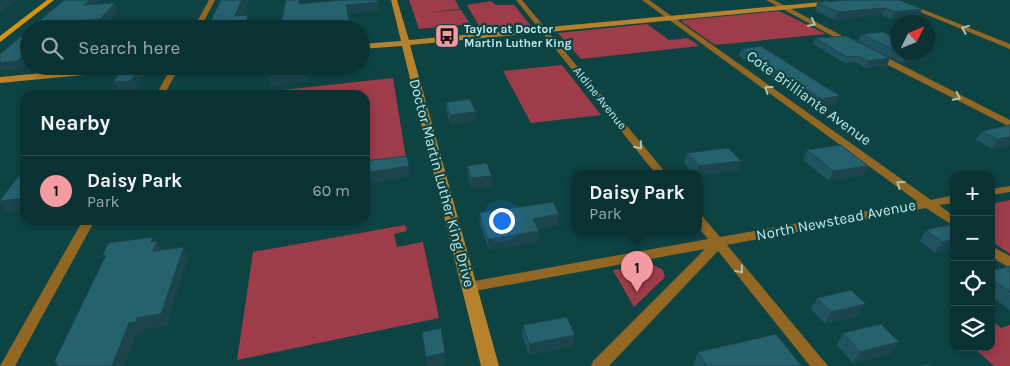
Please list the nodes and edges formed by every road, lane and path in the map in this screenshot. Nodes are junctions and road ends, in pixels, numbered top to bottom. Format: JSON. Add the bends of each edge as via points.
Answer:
{"nodes":[{"id":1,"x":50,"y":0,"type":"edge"},
{"id":2,"x":212,"y":0,"type":"edge"},
{"id":3,"x":394,"y":0,"type":"edge"},
{"id":4,"x":519,"y":0,"type":"edge"},
{"id":5,"x":645,"y":0,"type":"edge"},
{"id":6,"x":769,"y":0,"type":"edge"},
{"id":7,"x":894,"y":0,"type":"edge"},
{"id":8,"x":840,"y":3,"type":"edge"},
{"id":9,"x":784,"y":8,"type":"junction"},
{"id":10,"x":670,"y":18,"type":"junction"},
{"id":11,"x":25,"y":20,"type":"edge"},
{"id":12,"x":201,"y":20,"type":"edge"},
{"id":13,"x":20,"y":24,"type":"edge"},
{"id":14,"x":542,"y":30,"type":"junction"},
{"id":15,"x":0,"y":40,"type":"edge"},
{"id":16,"x":405,"y":42,"type":"junction"},
{"id":17,"x":370,"y":45,"type":"edge"},
{"id":18,"x":858,"y":46,"type":"edge"},
{"id":19,"x":1010,"y":47,"type":"edge"},
{"id":20,"x":867,"y":51,"type":"edge"},
{"id":21,"x":52,"y":75,"type":"edge"},
{"id":22,"x":171,"y":75,"type":"edge"},
{"id":23,"x":0,"y":80,"type":"edge"},
{"id":24,"x":163,"y":90,"type":"edge"},
{"id":25,"x":1010,"y":124,"type":"edge"},
{"id":26,"x":659,"y":170,"type":"edge"},
{"id":27,"x":1010,"y":189,"type":"edge"},
{"id":28,"x":995,"y":191,"type":"edge"},
{"id":29,"x":950,"y":200,"type":"edge"},
{"id":30,"x":927,"y":203,"type":"junction"},
{"id":31,"x":950,"y":219,"type":"edge"},
{"id":32,"x":702,"y":224,"type":"edge"},
{"id":33,"x":87,"y":225,"type":"edge"},
{"id":34,"x":718,"y":243,"type":"junction"},
{"id":35,"x":995,"y":253,"type":"edge"},
{"id":36,"x":1010,"y":263,"type":"edge"},
{"id":37,"x":469,"y":287,"type":"junction"},
{"id":38,"x":7,"y":366,"type":"edge"},
{"id":39,"x":490,"y":366,"type":"edge"},
{"id":40,"x":599,"y":366,"type":"edge"},
{"id":41,"x":820,"y":366,"type":"edge"}],
"edges":[{"from":1,"to":11,"type":"main road"},
{"from":2,"to":12,"type":"street"},
{"from":3,"to":16,"type":"street","name":"Doctor Martin Luther King Drive"},
{"from":4,"to":14,"type":"street","name":"Aldine Avenue"},
{"from":5,"to":10,"type":"street","name":"Cote Brilliante Avenue"},
{"from":6,"to":9,"type":"street"},
{"from":19,"to":7,"type":"street","one_way":true},
{"from":8,"to":9,"type":"street"},
{"from":9,"to":10,"type":"street"},
{"from":9,"to":18,"type":"street","one_way":true},
{"from":10,"to":14,"type":"street"},
{"from":30,"to":10,"type":"street","name":"Cote Brilliante Avenue","one_way":true},
{"from":13,"to":15,"type":"main road"},
{"from":14,"to":16,"type":"street"},
{"from":14,"to":26,"type":"street","name":"Aldine Avenue","one_way":true},
{"from":16,"to":17,"type":"street"},
{"from":16,"to":37,"type":"street","name":"Doctor Martin Luther King Drive"},
{"from":20,"to":25,"type":"street","one_way":true},
{"from":21,"to":23,"type":"street"},
{"from":22,"to":24,"type":"street"},
{"from":27,"to":28,"type":"street"},
{"from":29,"to":30,"type":"street","name":"North Newstead Avenue"},
{"from":30,"to":31,"type":"street","name":"Cote Brilliante Avenue"},
{"from":30,"to":34,"type":"street","name":"North Newstead Avenue"},
{"from":32,"to":34,"type":"street"},
{"from":33,"to":38,"type":"street"},
{"from":34,"to":37,"type":"street","name":"North Newstead Avenue"},
{"from":34,"to":40,"type":"street"},
{"from":34,"to":41,"type":"street","one_way":true},
{"from":35,"to":36,"type":"street"},
{"from":37,"to":39,"type":"street","name":"Doctor Martin Luther King Drive"}]}
